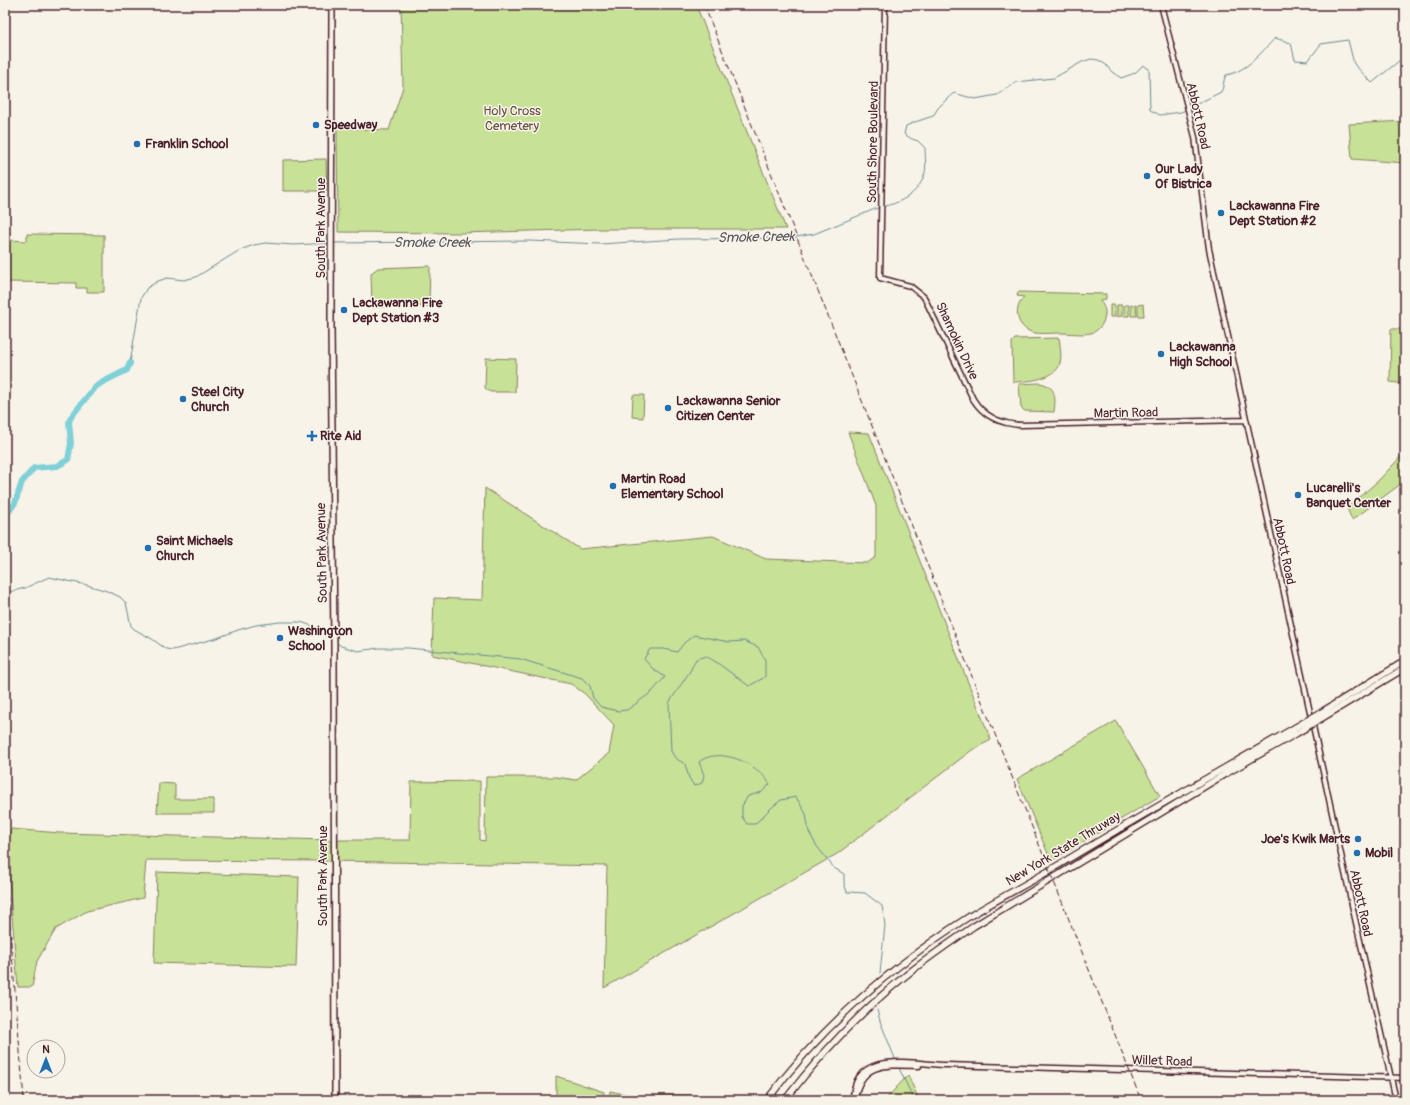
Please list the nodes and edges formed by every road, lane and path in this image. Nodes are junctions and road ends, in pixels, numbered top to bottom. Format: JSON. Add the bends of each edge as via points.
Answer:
{"nodes":[{"id":1,"x":332,"y":5,"type":"edge"},
{"id":2,"x":885,"y":5,"type":"edge"},
{"id":3,"x":1161,"y":5,"type":"edge"},
{"id":4,"x":880,"y":278,"type":"joint"},
{"id":5,"x":1246,"y":420,"type":"junction"},
{"id":6,"x":1006,"y":424,"type":"joint"},
{"id":7,"x":1405,"y":661,"type":"edge"},
{"id":8,"x":1405,"y":668,"type":"edge"},
{"id":9,"x":1321,"y":715,"type":"junction"},
{"id":10,"x":1297,"y":730,"type":"junction"},
{"id":11,"x":1392,"y":1078,"type":"junction"},
{"id":12,"x":1405,"y":1078,"type":"edge"},
{"id":13,"x":335,"y":1100,"type":"edge"},
{"id":14,"x":767,"y":1100,"type":"edge"},
{"id":15,"x":786,"y":1100,"type":"edge"},
{"id":16,"x":854,"y":1100,"type":"edge"},
{"id":17,"x":1396,"y":1100,"type":"edge"}],
"edges":[{"from":1,"to":13,"type":"main road","name":"South Park Avenue"},
{"from":2,"to":4,"type":"street","name":"South Shore Boulevard"},
{"from":3,"to":5,"type":"street","name":"Abbott Road","via":[[1196,145],[1209,249]]},
{"from":4,"to":6,"type":"street","name":"Shamokin Drive","via":[[910,286],[924,297],[976,404],[988,416]]},
{"from":5,"to":6,"type":"street","name":"Martin Road"},
{"from":5,"to":11,"type":"street","name":"Abbott Road","via":[[1368,981]]},
{"from":7,"to":9,"type":"highway","name":"New York State Thruway"},
{"from":8,"to":9,"type":"highway","name":"New York State Thruway"},
{"from":9,"to":10,"type":"highway","name":"New York State Thruway","bridge":true},
{"from":10,"to":14,"type":"highway","name":"New York State Thruway","via":[[1088,847],[971,916],[925,947],[852,1006],[800,1060]]},
{"from":10,"to":15,"type":"highway","name":"New York State Thruway","via":[[974,926],[943,948],[861,1015],[818,1060]]},
{"from":11,"to":12,"type":"street","name":"Willet Road"},
{"from":11,"to":16,"type":"street","name":"Willet Road","via":[[877,1064],[856,1083]]},
{"from":11,"to":17,"type":"street","name":"Abbott Road"}]}
